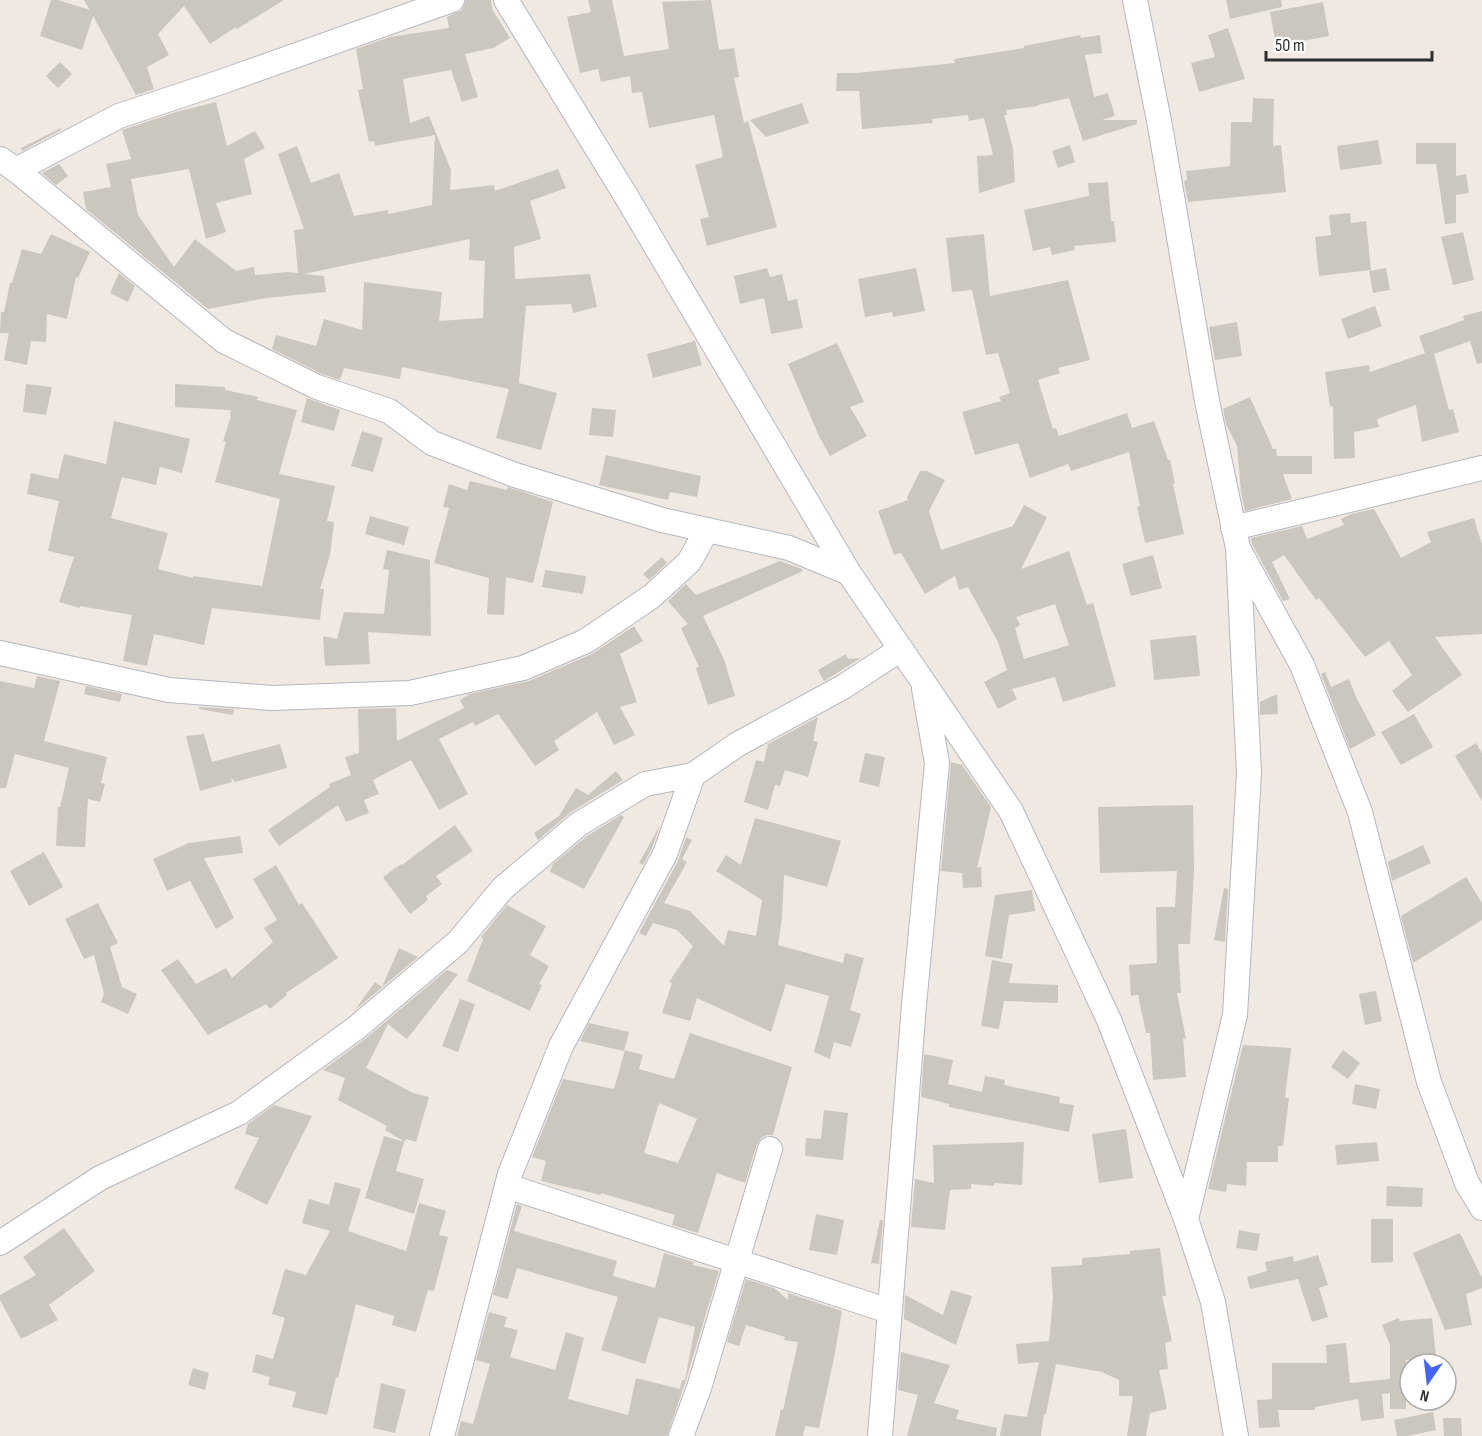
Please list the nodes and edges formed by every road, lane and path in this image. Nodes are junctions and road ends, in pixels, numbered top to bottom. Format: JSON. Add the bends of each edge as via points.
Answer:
{"nodes":[{"id":1,"x":452,"y":0,"type":"edge"},
{"id":2,"x":506,"y":0,"type":"edge"},
{"id":3,"x":1136,"y":0,"type":"edge"},
{"id":4,"x":8,"y":164,"type":"edge"},
{"id":5,"x":1482,"y":468,"type":"edge"},
{"id":6,"x":707,"y":530,"type":"junction"},
{"id":7,"x":1236,"y":538,"type":"junction"},
{"id":8,"x":849,"y":573,"type":"junction"},
{"id":9,"x":901,"y":649,"type":"junction"},
{"id":10,"x":0,"y":653,"type":"edge"},
{"id":11,"x":923,"y":681,"type":"junction"},
{"id":12,"x":693,"y":775,"type":"junction"},
{"id":13,"x":770,"y":1149,"type":"dead end"},
{"id":14,"x":507,"y":1186,"type":"junction"},
{"id":15,"x":1482,"y":1208,"type":"edge"},
{"id":16,"x":1186,"y":1219,"type":"junction"},
{"id":17,"x":0,"y":1243,"type":"edge"},
{"id":18,"x":736,"y":1262,"type":"junction"},
{"id":19,"x":889,"y":1311,"type":"junction"},
{"id":20,"x":442,"y":1436,"type":"edge"},
{"id":21,"x":681,"y":1436,"type":"edge"},
{"id":22,"x":880,"y":1436,"type":"edge"},
{"id":23,"x":1236,"y":1436,"type":"edge"}],
"edges":[{"from":1,"to":4,"type":"street","via":[[119,116]]},
{"from":2,"to":8,"type":"street"},
{"from":3,"to":7,"type":"street","via":[[1207,401]]},
{"from":4,"to":6,"type":"street","via":[[224,341],[317,387],[389,411],[432,443],[515,475]]},
{"from":5,"to":7,"type":"street"},
{"from":6,"to":8,"type":"street","via":[[789,548]]},
{"from":6,"to":10,"type":"street","via":[[689,562],[659,589],[586,641],[523,668],[410,693],[272,698],[169,690]]},
{"from":7,"to":15,"type":"street","via":[[1302,665],[1360,812],[1429,1082],[1467,1183]]},
{"from":7,"to":16,"type":"street","via":[[1249,773],[1235,1015]]},
{"from":8,"to":9,"type":"street"},
{"from":9,"to":11,"type":"street"},
{"from":9,"to":12,"type":"street","via":[[843,687],[738,744]]},
{"from":11,"to":16,"type":"street","via":[[1011,811],[1109,1020]]},
{"from":11,"to":19,"type":"street","via":[[937,763]]},
{"from":12,"to":14,"type":"street","via":[[664,854],[561,1046]]},
{"from":12,"to":17,"type":"street","via":[[645,784],[579,824],[502,888],[458,942],[356,1028],[239,1113],[100,1178]]},
{"from":13,"to":18,"type":"street"},
{"from":14,"to":18,"type":"street"},
{"from":14,"to":20,"type":"street"},
{"from":16,"to":23,"type":"street","via":[[1213,1302]]},
{"from":18,"to":19,"type":"street"},
{"from":18,"to":21,"type":"street"},
{"from":19,"to":22,"type":"street"}]}
